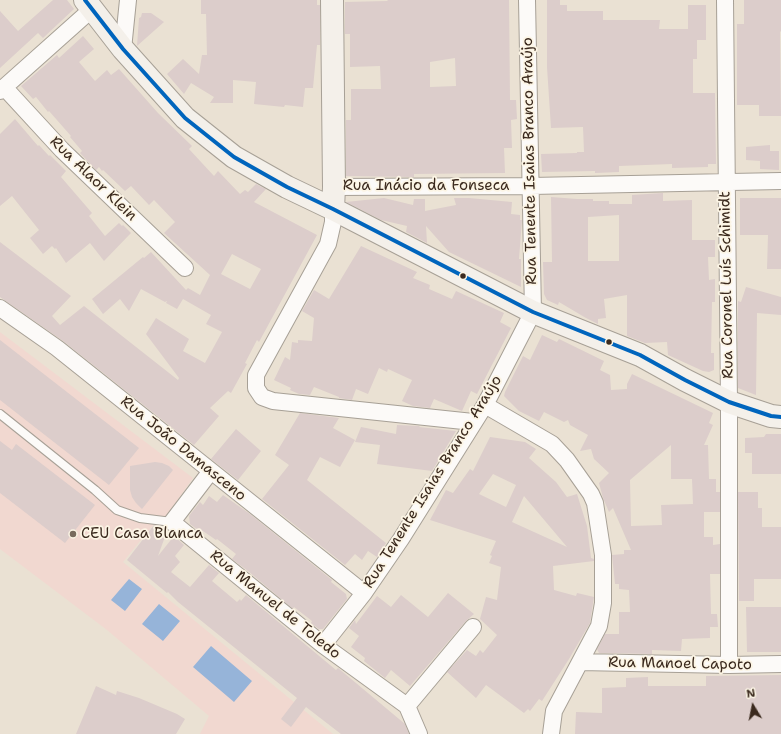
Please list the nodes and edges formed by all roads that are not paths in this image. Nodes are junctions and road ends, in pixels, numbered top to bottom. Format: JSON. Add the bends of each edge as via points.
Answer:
{"nodes":[{"id":1,"x":128,"y":0,"type":"edge"},
{"id":2,"x":332,"y":0,"type":"edge"},
{"id":3,"x":527,"y":0,"type":"edge"},
{"id":4,"x":726,"y":0,"type":"edge"},
{"id":5,"x":89,"y":4,"type":"edge"},
{"id":6,"x":124,"y":49,"type":"junction"},
{"id":7,"x":2,"y":89,"type":"edge"},
{"id":8,"x":726,"y":181,"type":"junction"},
{"id":9,"x":781,"y":181,"type":"edge"},
{"id":10,"x":531,"y":186,"type":"junction"},
{"id":11,"x":287,"y":187,"type":"junction"},
{"id":12,"x":334,"y":187,"type":"junction"},
{"id":13,"x":333,"y":209,"type":"junction"},
{"id":14,"x":186,"y":268,"type":"dead end"},
{"id":15,"x":0,"y":308,"type":"edge"},
{"id":16,"x":533,"y":312,"type":"junction"},
{"id":17,"x":729,"y":402,"type":"junction"},
{"id":18,"x":485,"y":405,"type":"junction"},
{"id":19,"x":0,"y":414,"type":"edge"},
{"id":20,"x":781,"y":417,"type":"edge"},
{"id":21,"x":473,"y":422,"type":"junction"},
{"id":22,"x":211,"y":471,"type":"junction"},
{"id":23,"x":172,"y":522,"type":"junction"},
{"id":24,"x":364,"y":593,"type":"junction"},
{"id":25,"x":473,"y":627,"type":"dead end"},
{"id":26,"x":323,"y":645,"type":"junction"},
{"id":27,"x":580,"y":662,"type":"junction"},
{"id":28,"x":781,"y":664,"type":"edge"},
{"id":29,"x":729,"y":665,"type":"junction"},
{"id":30,"x":407,"y":706,"type":"junction"},
{"id":31,"x":419,"y":734,"type":"edge"},
{"id":32,"x":551,"y":734,"type":"edge"}],
"edges":[{"from":1,"to":6,"type":"street"},
{"from":2,"to":12,"type":"street"},
{"from":3,"to":10,"type":"street","name":"Rua Tenente Isaias Branco Araújo"},
{"from":4,"to":8,"type":"street","name":"Rua Coronel Luís Schimidt"},
{"from":5,"to":6,"type":"street"},
{"from":5,"to":7,"type":"street"},
{"from":6,"to":11,"type":"street","via":[[184,118],[234,157]]},
{"from":7,"to":14,"type":"street","name":"Rua Alaor Klein"},
{"from":8,"to":9,"type":"street","name":"Rua Inácio da Fonseca"},
{"from":8,"to":10,"type":"street","name":"Rua Inácio da Fonseca"},
{"from":8,"to":17,"type":"street","name":"Rua Coronel Luís Schimidt"},
{"from":10,"to":12,"type":"street","name":"Rua Inácio da Fonseca"},
{"from":10,"to":16,"type":"street","name":"Rua Tenente Isaias Branco Araújo"},
{"from":11,"to":12,"type":"street"},
{"from":11,"to":13,"type":"street"},
{"from":12,"to":13,"type":"street"},
{"from":13,"to":16,"type":"street"},
{"from":13,"to":21,"type":"street","via":[[328,244],[256,375],[256,388],[259,393],[273,401]]},
{"from":15,"to":22,"type":"street","name":"Rua João Damasceno","via":[[56,348]]},
{"from":16,"to":17,"type":"street","via":[[640,355]]},
{"from":16,"to":18,"type":"street","name":"Rua Tenente Isaias Branco Araújo"},
{"from":17,"to":20,"type":"street"},
{"from":17,"to":29,"type":"street","name":"Rua Coronel Luís Schimidt"},
{"from":18,"to":21,"type":"street","name":"Rua Tenente Isaias Branco Araújo"},
{"from":18,"to":27,"type":"street","via":[[552,444],[567,460],[595,503],[603,555],[603,603],[599,626]]},
{"from":19,"to":23,"type":"lane","via":[[117,510],[140,518]]},
{"from":21,"to":24,"type":"street","name":"Rua Tenente Isaias Branco Araújo","via":[[401,539]]},
{"from":22,"to":23,"type":"street"},
{"from":22,"to":24,"type":"street","name":"Rua João Damasceno"},
{"from":23,"to":26,"type":"street","name":"Rua Manuel de Toledo"},
{"from":24,"to":26,"type":"street","name":"Rua Tenente Isaias Branco Araújo"},
{"from":25,"to":30,"type":"street"},
{"from":26,"to":30,"type":"street","name":"Rua Manuel de Toledo"},
{"from":27,"to":29,"type":"street","name":"Rua Manoel Capoto"},
{"from":27,"to":32,"type":"street","via":[[554,711]]},
{"from":28,"to":29,"type":"street","name":"Rua Manoel Capoto"},
{"from":30,"to":31,"type":"street"}]}
